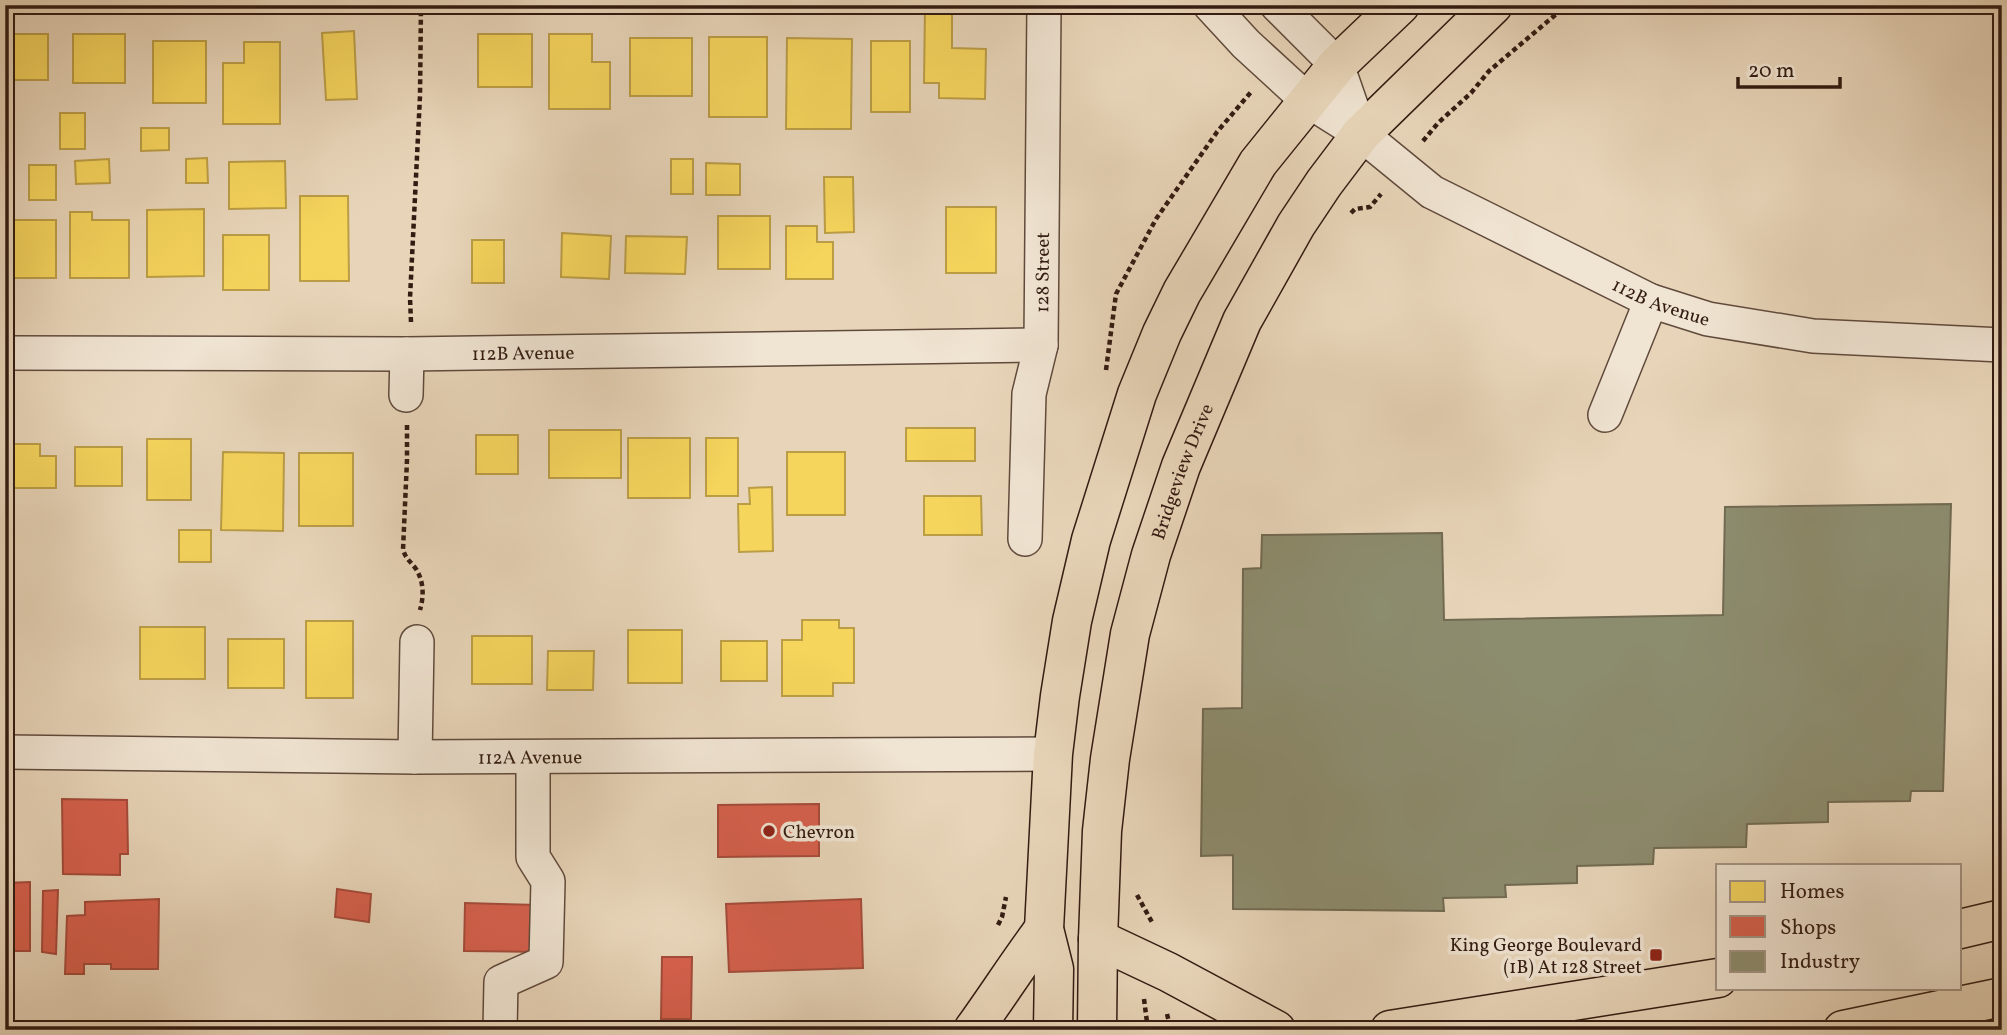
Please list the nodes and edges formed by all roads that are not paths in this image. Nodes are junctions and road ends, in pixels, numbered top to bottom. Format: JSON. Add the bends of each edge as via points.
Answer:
{"nodes":[{"id":1,"x":1044,"y":5,"type":"edge"},
{"id":2,"x":1210,"y":5,"type":"edge"},
{"id":3,"x":1277,"y":5,"type":"edge"},
{"id":4,"x":1400,"y":5,"type":"edge"},
{"id":5,"x":1493,"y":5,"type":"edge"},
{"id":6,"x":1337,"y":65,"type":"junction"},
{"id":7,"x":1307,"y":100,"type":"junction"},
{"id":8,"x":1361,"y":134,"type":"junction"},
{"id":9,"x":1651,"y":301,"type":"junction"},
{"id":10,"x":409,"y":342,"type":"junction"},
{"id":11,"x":1041,"y":345,"type":"junction"},
{"id":12,"x":2002,"y":345,"type":"edge"},
{"id":13,"x":5,"y":353,"type":"edge"},
{"id":14,"x":406,"y":396,"type":"road end"},
{"id":15,"x":1605,"y":415,"type":"dead end"},
{"id":16,"x":1025,"y":539,"type":"dead end"},
{"id":17,"x":417,"y":642,"type":"road end"},
{"id":18,"x":5,"y":752,"type":"edge"},
{"id":19,"x":1053,"y":754,"type":"junction"},
{"id":20,"x":415,"y":757,"type":"junction"},
{"id":21,"x":533,"y":757,"type":"junction"},
{"id":22,"x":2002,"y":919,"type":"edge"},
{"id":23,"x":1044,"y":929,"type":"junction"},
{"id":24,"x":1962,"y":929,"type":"edge"},
{"id":25,"x":1098,"y":939,"type":"junction"},
{"id":26,"x":1716,"y":978,"type":"edge"},
{"id":27,"x":2002,"y":997,"type":"edge"},
{"id":28,"x":500,"y":1030,"type":"edge"},
{"id":29,"x":973,"y":1030,"type":"edge"},
{"id":30,"x":1053,"y":1030,"type":"edge"},
{"id":31,"x":1097,"y":1030,"type":"edge"},
{"id":32,"x":1276,"y":1030,"type":"edge"},
{"id":33,"x":1390,"y":1030,"type":"edge"},
{"id":34,"x":1843,"y":1030,"type":"edge"}],
"edges":[{"from":1,"to":11,"type":"street","name":"128 Street"},
{"from":2,"to":7,"type":"street"},
{"from":3,"to":6,"type":"street"},
{"from":4,"to":6,"type":"main road"},
{"from":5,"to":8,"type":"main road","name":"Bridgeview Drive"},
{"from":6,"to":7,"type":"main road"},
{"from":6,"to":8,"type":"street"},
{"from":7,"to":8,"type":"street"},
{"from":7,"to":19,"type":"main road","via":[[1258,163],[1182,292],[1137,394],[1087,553]]},
{"from":8,"to":9,"type":"street","name":"112B Avenue","via":[[1432,192]]},
{"from":8,"to":25,"type":"main road","name":"Bridgeview Drive","via":[[1296,225],[1242,321],[1181,466],[1151,555],[1130,634],[1110,760]]},
{"from":9,"to":12,"type":"street","name":"112B Avenue","via":[[1709,319],[1813,336]]},
{"from":9,"to":15,"type":"street"},
{"from":10,"to":11,"type":"street","name":"112B Avenue"},
{"from":10,"to":13,"type":"street","name":"112B Avenue"},
{"from":10,"to":14,"type":"street"},
{"from":11,"to":16,"type":"street","name":"128 Street","via":[[1029,394]]},
{"from":17,"to":20,"type":"street"},
{"from":18,"to":20,"type":"street","name":"112A Avenue"},
{"from":19,"to":21,"type":"street","name":"112A Avenue"},
{"from":19,"to":23,"type":"main road"},
{"from":20,"to":21,"type":"street","name":"112A Avenue"},
{"from":21,"to":28,"type":"street","via":[[533,857],[548,881],[546,962],[501,982]]},
{"from":22,"to":24,"type":"main road"},
{"from":23,"to":29,"type":"main road"},
{"from":23,"to":30,"type":"main road","via":[[1054,969]]},
{"from":25,"to":31,"type":"main road","name":"Bridgeview Drive"},
{"from":25,"to":32,"type":"main road"},
{"from":26,"to":33,"type":"main road"},
{"from":27,"to":34,"type":"main road"}]}
